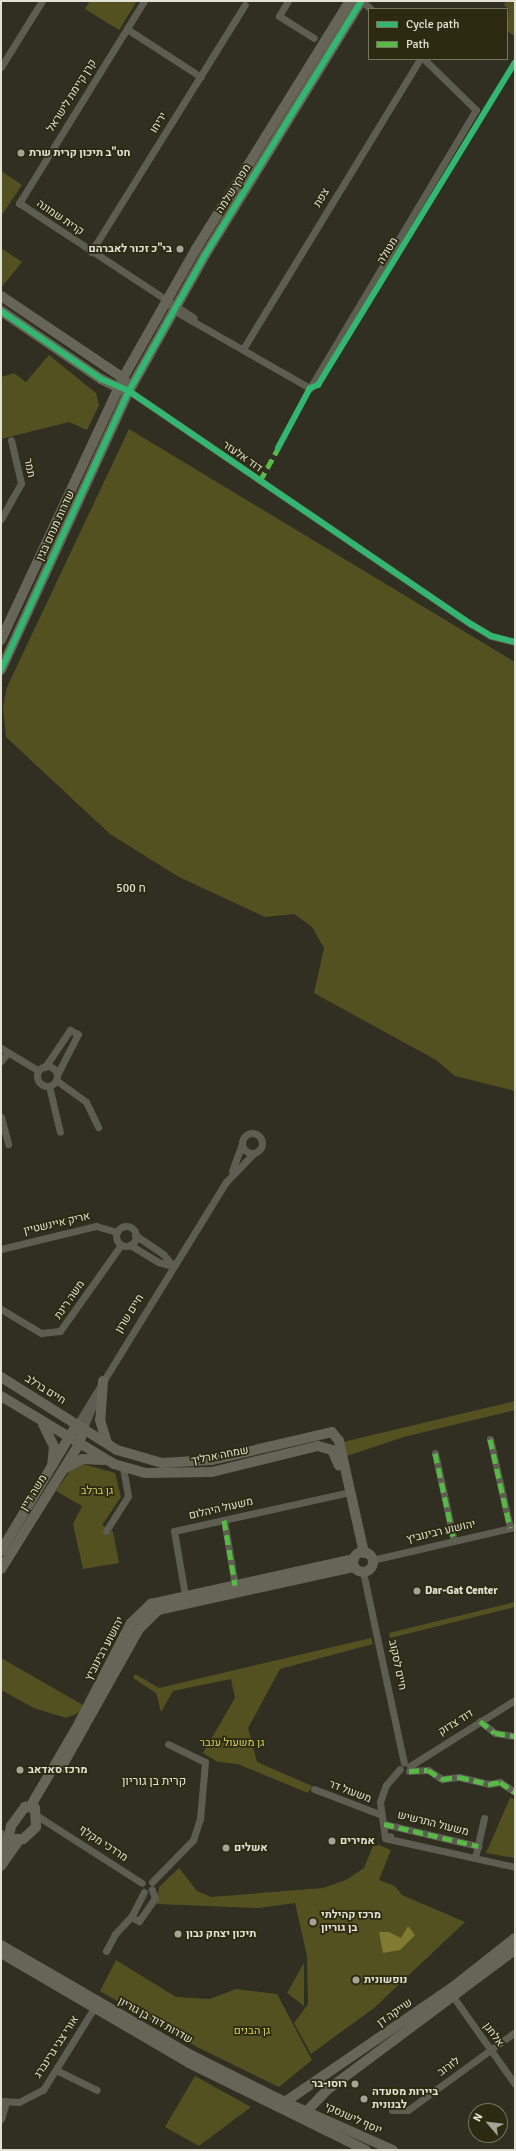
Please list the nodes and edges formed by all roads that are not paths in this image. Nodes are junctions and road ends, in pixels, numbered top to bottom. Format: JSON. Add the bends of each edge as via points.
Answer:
{"nodes":[{"id":1,"x":42,"y":1,"type":"edge"},
{"id":2,"x":144,"y":1,"type":"edge"},
{"id":3,"x":288,"y":1,"type":"edge"},
{"id":4,"x":350,"y":1,"type":"edge"},
{"id":5,"x":362,"y":1,"type":"edge"},
{"id":6,"x":245,"y":5,"type":"dead end"},
{"id":7,"x":370,"y":8,"type":"edge"},
{"id":8,"x":127,"y":29,"type":"junction"},
{"id":9,"x":314,"y":38,"type":"dead end"},
{"id":10,"x":419,"y":60,"type":"edge"},
{"id":11,"x":425,"y":60,"type":"edge"},
{"id":12,"x":1,"y":67,"type":"edge"},
{"id":13,"x":201,"y":77,"type":"junction"},
{"id":14,"x":19,"y":203,"type":"joint"},
{"id":15,"x":91,"y":252,"type":"junction"},
{"id":16,"x":1,"y":296,"type":"edge"},
{"id":17,"x":164,"y":303,"type":"junction"},
{"id":18,"x":174,"y":307,"type":"junction"},
{"id":19,"x":1,"y":311,"type":"edge"},
{"id":20,"x":243,"y":349,"type":"junction"},
{"id":21,"x":123,"y":378,"type":"junction"},
{"id":22,"x":101,"y":379,"type":"junction"},
{"id":23,"x":117,"y":389,"type":"junction"},
{"id":24,"x":129,"y":391,"type":"junction"},
{"id":25,"x":112,"y":400,"type":"junction"},
{"id":26,"x":11,"y":440,"type":"dead end"},
{"id":27,"x":1,"y":519,"type":"edge"},
{"id":28,"x":11,"y":619,"type":"junction"},
{"id":29,"x":1,"y":629,"type":"edge"},
{"id":30,"x":1,"y":640,"type":"edge"},
{"id":31,"x":515,"y":642,"type":"edge"},
{"id":32,"x":1,"y":670,"type":"edge"},
{"id":33,"x":4,"y":1050,"type":"edge"},
{"id":34,"x":1,"y":1062,"type":"edge"},
{"id":35,"x":42,"y":1069,"type":"junction"},
{"id":36,"x":56,"y":1078,"type":"junction"},
{"id":37,"x":49,"y":1086,"type":"junction"},
{"id":38,"x":1,"y":1117,"type":"edge"},
{"id":39,"x":98,"y":1127,"type":"dead end"},
{"id":40,"x":60,"y":1132,"type":"dead end"},
{"id":41,"x":242,"y":1143,"type":"junction"},
{"id":42,"x":8,"y":1144,"type":"dead end"},
{"id":43,"x":254,"y":1153,"type":"junction"},
{"id":44,"x":226,"y":1182,"type":"junction"},
{"id":45,"x":117,"y":1232,"type":"junction"},
{"id":46,"x":135,"y":1235,"type":"junction"},
{"id":47,"x":121,"y":1245,"type":"junction"},
{"id":48,"x":130,"y":1245,"type":"junction"},
{"id":49,"x":1,"y":1249,"type":"edge"},
{"id":50,"x":173,"y":1266,"type":"junction"},
{"id":51,"x":1,"y":1309,"type":"edge"},
{"id":52,"x":1,"y":1377,"type":"edge"},
{"id":53,"x":104,"y":1377,"type":"junction"},
{"id":54,"x":1,"y":1396,"type":"edge"},
{"id":55,"x":39,"y":1420,"type":"junction"},
{"id":56,"x":81,"y":1426,"type":"junction"},
{"id":57,"x":70,"y":1438,"type":"junction"},
{"id":58,"x":490,"y":1439,"type":"dead end"},
{"id":59,"x":79,"y":1444,"type":"junction"},
{"id":60,"x":117,"y":1450,"type":"junction"},
{"id":61,"x":436,"y":1453,"type":"dead end"},
{"id":62,"x":106,"y":1460,"type":"junction"},
{"id":63,"x":123,"y":1467,"type":"junction"},
{"id":64,"x":56,"y":1471,"type":"junction"},
{"id":65,"x":345,"y":1493,"type":"junction"},
{"id":66,"x":224,"y":1520,"type":"junction"},
{"id":67,"x":512,"y":1527,"type":"edge"},
{"id":68,"x":106,"y":1531,"type":"dead end"},
{"id":69,"x":454,"y":1541,"type":"junction"},
{"id":70,"x":1,"y":1551,"type":"edge"},
{"id":71,"x":357,"y":1558,"type":"junction"},
{"id":72,"x":372,"y":1560,"type":"junction"},
{"id":73,"x":1,"y":1569,"type":"edge"},
{"id":74,"x":363,"y":1572,"type":"junction"},
{"id":75,"x":235,"y":1585,"type":"junction"},
{"id":76,"x":185,"y":1600,"type":"junction"},
{"id":77,"x":515,"y":1700,"type":"edge"},
{"id":78,"x":480,"y":1721,"type":"junction"},
{"id":79,"x":515,"y":1736,"type":"edge"},
{"id":80,"x":168,"y":1744,"type":"dead end"},
{"id":81,"x":405,"y":1768,"type":"junction"},
{"id":82,"x":314,"y":1789,"type":"dead end"},
{"id":83,"x":515,"y":1792,"type":"edge"},
{"id":84,"x":35,"y":1811,"type":"junction"},
{"id":85,"x":379,"y":1814,"type":"junction"},
{"id":86,"x":484,"y":1818,"type":"dead end"},
{"id":87,"x":51,"y":1823,"type":"junction"},
{"id":88,"x":384,"y":1824,"type":"junction"},
{"id":89,"x":36,"y":1827,"type":"junction"},
{"id":90,"x":6,"y":1835,"type":"edge"},
{"id":91,"x":392,"y":1838,"type":"junction"},
{"id":92,"x":19,"y":1840,"type":"junction"},
{"id":93,"x":478,"y":1846,"type":"junction"},
{"id":94,"x":475,"y":1858,"type":"junction"},
{"id":95,"x":1,"y":1866,"type":"edge"},
{"id":96,"x":515,"y":1867,"type":"edge"},
{"id":97,"x":142,"y":1882,"type":"junction"},
{"id":98,"x":152,"y":1882,"type":"junction"},
{"id":99,"x":152,"y":1890,"type":"junction"},
{"id":100,"x":144,"y":1892,"type":"junction"},
{"id":101,"x":132,"y":1917,"type":"junction"},
{"id":102,"x":515,"y":1938,"type":"edge"},
{"id":103,"x":1,"y":1945,"type":"edge"},
{"id":104,"x":515,"y":1950,"type":"edge"},
{"id":105,"x":106,"y":1951,"type":"dead end"},
{"id":106,"x":1,"y":1953,"type":"edge"},
{"id":107,"x":454,"y":1998,"type":"junction"},
{"id":108,"x":96,"y":2006,"type":"junction"},
{"id":109,"x":515,"y":2032,"type":"edge"},
{"id":110,"x":490,"y":2050,"type":"junction"},
{"id":111,"x":58,"y":2070,"type":"junction"},
{"id":112,"x":330,"y":2074,"type":"junction"},
{"id":113,"x":515,"y":2084,"type":"edge"},
{"id":114,"x":97,"y":2090,"type":"dead end"},
{"id":115,"x":326,"y":2090,"type":"junction"},
{"id":116,"x":4,"y":2102,"type":"edge"},
{"id":117,"x":285,"y":2102,"type":"junction"},
{"id":118,"x":306,"y":2110,"type":"junction"},
{"id":119,"x":392,"y":2110,"type":"dead end"},
{"id":120,"x":298,"y":2118,"type":"junction"},
{"id":121,"x":1,"y":2119,"type":"edge"},
{"id":122,"x":328,"y":2122,"type":"junction"},
{"id":123,"x":366,"y":2150,"type":"edge"},
{"id":124,"x":393,"y":2150,"type":"edge"}],
"edges":[{"from":1,"to":12,"type":"street"},
{"from":2,"to":8,"type":"street","name":"קרן קיימת לישראל"},
{"from":3,"to":9,"type":"street","via":[[279,16]]},
{"from":4,"to":17,"type":"street","name":"מפרץ שלמה"},
{"from":5,"to":7,"type":"street"},
{"from":5,"to":18,"type":"street","name":"מפרץ שלמה"},
{"from":6,"to":13,"type":"street","name":"יריחו"},
{"from":8,"to":13,"type":"street"},
{"from":8,"to":14,"type":"street","name":"קרן קיימת לישראל"},
{"from":10,"to":20,"type":"street","name":"צפת"},
{"from":11,"to":20,"type":"street","name":"מטולה","via":[[476,110],[310,388]]},
{"from":13,"to":15,"type":"street","name":"יריחו"},
{"from":14,"to":15,"type":"street","name":"קרית שמונה"},
{"from":15,"to":17,"type":"street","name":"קרית שמונה"},
{"from":16,"to":21,"type":"street"},
{"from":17,"to":18,"type":"street"},
{"from":17,"to":21,"type":"street","name":"מפרץ שלמה"},
{"from":18,"to":20,"type":"street"},
{"from":18,"to":24,"type":"street","name":"מפרץ שלמה"},
{"from":19,"to":22,"type":"street","name":"דוד אלעזר"},
{"from":21,"to":23,"type":"street","name":"מפרץ שלמה"},
{"from":21,"to":24,"type":"street"},
{"from":22,"to":23,"type":"street","name":"דוד אלעזר"},
{"from":22,"to":25,"type":"street"},
{"from":23,"to":24,"type":"street","name":"דוד אלעזר"},
{"from":23,"to":25,"type":"street","name":"שדרות מנחם בגין"},
{"from":24,"to":31,"type":"street","name":"דוד אלעזר","via":[[471,624],[491,636]]},
{"from":24,"to":32,"type":"street","name":"שדרות מנחם בגין"},
{"from":25,"to":28,"type":"street","name":"שדרות מנחם בגין"},
{"from":26,"to":27,"type":"street","name":"תמר","via":[[21,483]]},
{"from":28,"to":29,"type":"street"},
{"from":28,"to":30,"type":"street","name":"שדרות מנחם בגין"},
{"from":33,"to":34,"type":"street"},
{"from":33,"to":35,"type":"street"},
{"from":35,"to":36,"type":"street","via":[[53,1068]]},
{"from":35,"to":36,"type":"street","via":[[70,1030],[78,1034]]},
{"from":35,"to":37,"type":"street","via":[[39,1082]]},
{"from":36,"to":37,"type":"street"},
{"from":36,"to":39,"type":"street","via":[[86,1102]]},
{"from":37,"to":40,"type":"street"},
{"from":38,"to":42,"type":"street"},
{"from":41,"to":43,"type":"street","via":[[245,1151]]},
{"from":41,"to":43,"type":"street","via":[[249,1134],[257,1136],[261,1145]]},
{"from":41,"to":44,"type":"street","name":"חיים שרון"},
{"from":43,"to":44,"type":"street","name":"חיים שרון"},
{"from":44,"to":50,"type":"street","name":"חיים שרון"},
{"from":45,"to":46,"type":"street","name":"אריק איינשטיין","via":[[127,1227]]},
{"from":45,"to":47,"type":"street"},
{"from":45,"to":49,"type":"street","name":"אריק איינשטיין","via":[[96,1226]]},
{"from":46,"to":48,"type":"street"},
{"from":46,"to":50,"type":"street","via":[[163,1254]]},
{"from":47,"to":48,"type":"street"},
{"from":47,"to":51,"type":"street","name":"משה רינת","via":[[60,1331],[49,1334],[37,1331]]},
{"from":48,"to":50,"type":"street","via":[[158,1262]]},
{"from":50,"to":53,"type":"street","name":"חיים שרון"},
{"from":52,"to":56,"type":"street","name":"חיים ברלב"},
{"from":53,"to":56,"type":"street","name":"חיים שרון"},
{"from":53,"to":60,"type":"street","via":[[101,1429],[105,1442]]},
{"from":54,"to":55,"type":"street"},
{"from":55,"to":57,"type":"street"},
{"from":55,"to":64,"type":"street","via":[[52,1440]]},
{"from":56,"to":57,"type":"street","name":"משה דיין"},
{"from":56,"to":59,"type":"street","name":"משה דיין"},
{"from":56,"to":60,"type":"street","name":"שמחה ארליך"},
{"from":57,"to":59,"type":"street","name":"שמחה ארליך"},
{"from":57,"to":64,"type":"street","name":"משה דיין"},
{"from":58,"to":67,"type":"street"},
{"from":59,"to":62,"type":"street","name":"שמחה ארליך"},
{"from":59,"to":64,"type":"street","name":"משה דיין"},
{"from":60,"to":71,"type":"street","name":"שמחה ארליך","via":[[162,1463],[194,1462],[332,1432],[338,1436]]},
{"from":61,"to":69,"type":"street"},
{"from":62,"to":63,"type":"street","name":"שמחה ארליך"},
{"from":62,"to":64,"type":"street","via":[[80,1460]]},
{"from":63,"to":65,"type":"street","name":"שמחה ארליך","via":[[161,1475],[194,1474],[318,1446],[332,1450]]},
{"from":63,"to":68,"type":"street","via":[[128,1496]]},
{"from":64,"to":70,"type":"street","name":"משה דיין"},
{"from":64,"to":73,"type":"street","name":"משה דיין"},
{"from":65,"to":66,"type":"street","name":"משעול היהלום"},
{"from":65,"to":71,"type":"street"},
{"from":66,"to":75,"type":"street"},
{"from":66,"to":76,"type":"street","name":"משעול היהלום","via":[[174,1531]]},
{"from":67,"to":69,"type":"street","name":"יהושוע רבינוביץ"},
{"from":69,"to":72,"type":"street","name":"יהושוע רבינוביץ"},
{"from":71,"to":72,"type":"street"},
{"from":71,"to":74,"type":"street"},
{"from":71,"to":75,"type":"street","name":"יהושוע רבינוביץ"},
{"from":71,"to":76,"type":"street","name":"יהושוע רבינוביץ"},
{"from":72,"to":74,"type":"street","via":[[369,1570]]},
{"from":74,"to":81,"type":"street","name":"חיים לסקוב"},
{"from":75,"to":76,"type":"street","name":"יהושוע רבינוביץ"},
{"from":76,"to":84,"type":"street","name":"יהושוע רבינוביץ","via":[[151,1604],[131,1623]]},
{"from":77,"to":78,"type":"street","name":"דוד צדוק"},
{"from":78,"to":79,"type":"street","via":[[495,1733]]},
{"from":78,"to":81,"type":"street","name":"דוד צדוק"},
{"from":80,"to":98,"type":"street","via":[[205,1762],[200,1820],[193,1840]]},
{"from":81,"to":83,"type":"street","via":[[428,1770],[442,1779],[459,1777],[489,1784],[500,1782],[510,1785]]},
{"from":81,"to":85,"type":"street","name":"דוד צדוק","via":[[386,1785]]},
{"from":81,"to":88,"type":"street","name":"דוד צדוק","via":[[387,1791]]},
{"from":82,"to":85,"type":"street","name":"משעול דר"},
{"from":84,"to":87,"type":"street","name":"מרדכי מקלף"},
{"from":84,"to":89,"type":"street"},
{"from":84,"to":90,"type":"street","via":[[20,1811]]},
{"from":85,"to":91,"type":"street","name":"דוד צדוק","via":[[385,1838]]},
{"from":86,"to":93,"type":"street"},
{"from":87,"to":89,"type":"street"},
{"from":87,"to":97,"type":"street","name":"מרדכי מקלף"},
{"from":88,"to":91,"type":"street"},
{"from":88,"to":93,"type":"street","name":"משעול התרשיש"},
{"from":89,"to":92,"type":"street"},
{"from":90,"to":92,"type":"street"},
{"from":91,"to":94,"type":"street"},
{"from":92,"to":95,"type":"street"},
{"from":93,"to":94,"type":"street"},
{"from":94,"to":96,"type":"street"},
{"from":97,"to":98,"type":"street"},
{"from":97,"to":100,"type":"street"},
{"from":98,"to":99,"type":"street"},
{"from":99,"to":100,"type":"street"},
{"from":99,"to":101,"type":"street","via":[[155,1898],[148,1912],[139,1921]]},
{"from":100,"to":101,"type":"street"},
{"from":101,"to":105,"type":"street","via":[[115,1934]]},
{"from":102,"to":112,"type":"street","name":"שייקה דן"},
{"from":103,"to":108,"type":"street","name":"שדרות דוד בן גוריון"},
{"from":104,"to":107,"type":"street","name":"שייקה דן"},
{"from":106,"to":108,"type":"street","name":"שדרות דוד בן גוריון"},
{"from":107,"to":110,"type":"street","name":"אלחנן"},
{"from":107,"to":115,"type":"street","name":"שייקה דן"},
{"from":108,"to":111,"type":"street","name":"אורי צבי גרינברג"},
{"from":108,"to":117,"type":"street","name":"שדרות דוד בן גוריון"},
{"from":108,"to":120,"type":"street","name":"שדרות דוד בן גוריון"},
{"from":109,"to":110,"type":"street","name":"לזרוב"},
{"from":110,"to":113,"type":"street","name":"אלחנן"},
{"from":110,"to":119,"type":"street","name":"לזרוב","via":[[408,2110]]},
{"from":111,"to":114,"type":"street"},
{"from":111,"to":116,"type":"street","name":"אורי צבי גרינברג","via":[[44,2090],[30,2098]]},
{"from":112,"to":117,"type":"street","name":"שייקה דן"},
{"from":112,"to":118,"type":"street"},
{"from":115,"to":118,"type":"street","name":"שייקה דן"},
{"from":115,"to":122,"type":"street","via":[[320,2105]]},
{"from":116,"to":121,"type":"street"},
{"from":117,"to":118,"type":"street","name":"שדרות דוד בן גוריון"},
{"from":118,"to":120,"type":"street"},
{"from":118,"to":122,"type":"street","name":"יוסף לישנסקי"},
{"from":120,"to":123,"type":"street","name":"יוסף לישנסקי"},
{"from":122,"to":124,"type":"street","name":"יוסף לישנסקי"}]}
